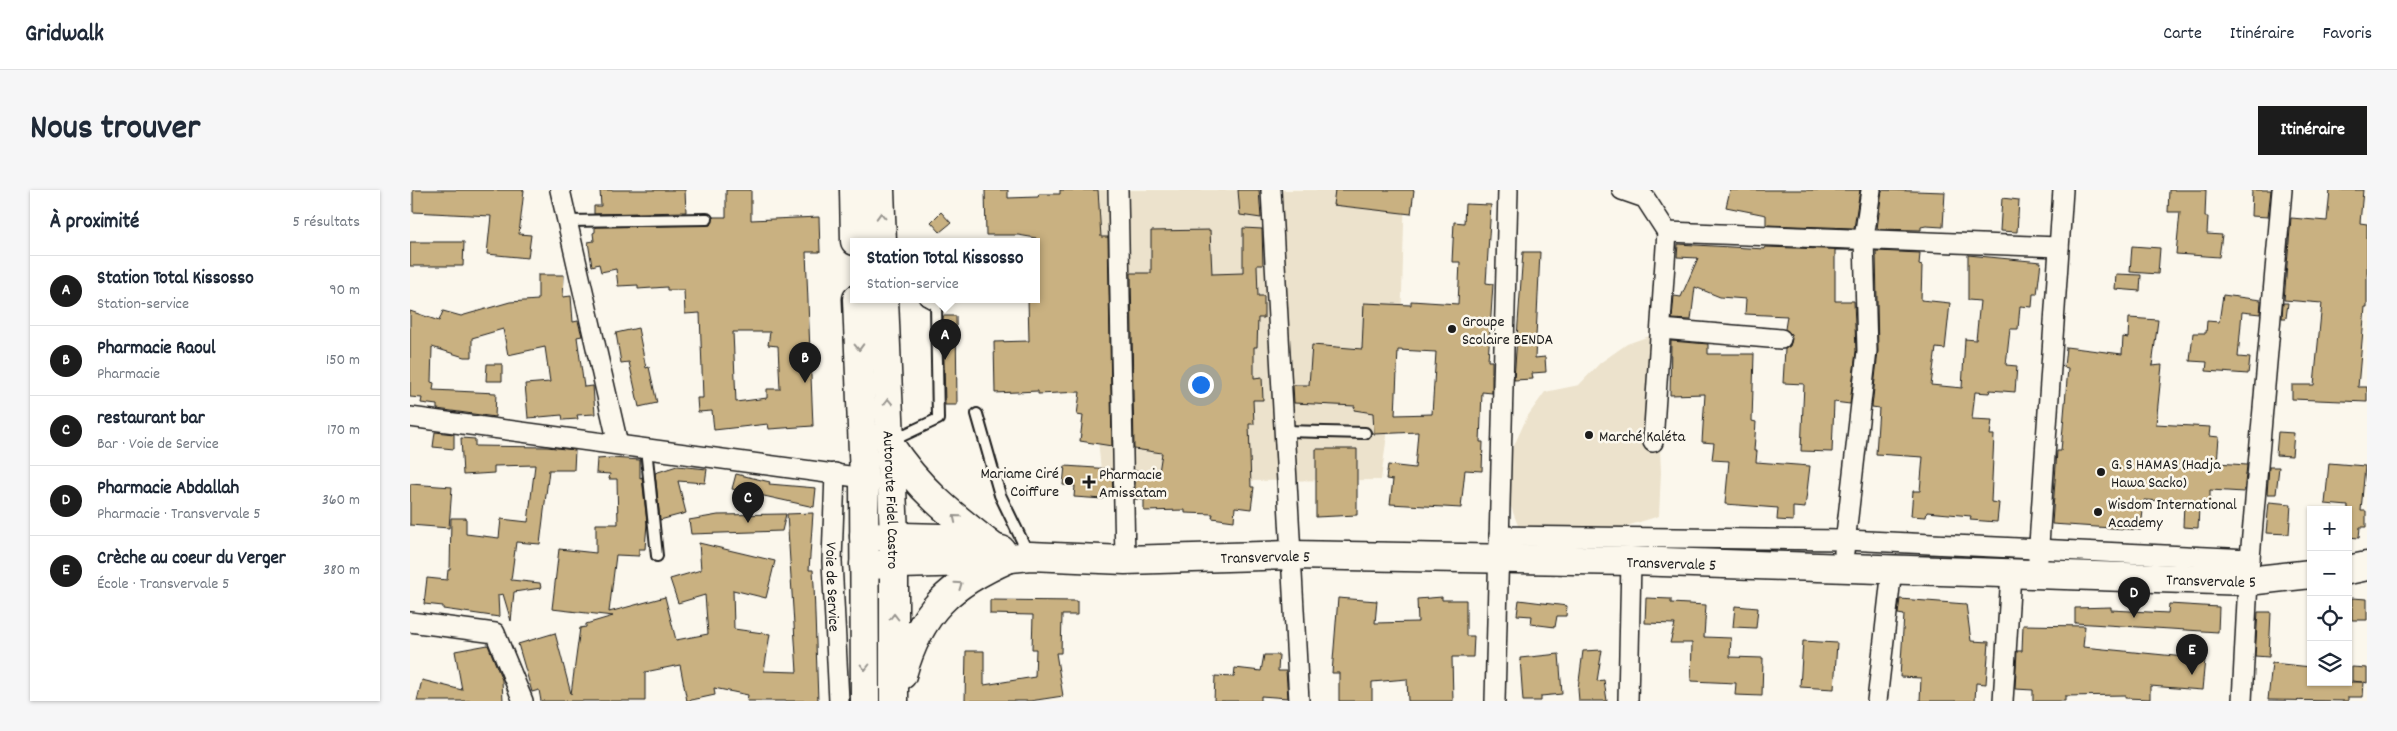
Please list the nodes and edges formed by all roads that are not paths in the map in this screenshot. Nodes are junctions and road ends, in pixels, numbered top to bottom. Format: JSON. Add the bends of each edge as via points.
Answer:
{"nodes":[{"id":1,"x":560,"y":190,"type":"edge"},
{"id":2,"x":854,"y":190,"type":"edge"},
{"id":3,"x":880,"y":190,"type":"edge"},
{"id":4,"x":1118,"y":190,"type":"edge"},
{"id":5,"x":1272,"y":190,"type":"edge"},
{"id":6,"x":1508,"y":190,"type":"edge"},
{"id":7,"x":1622,"y":190,"type":"edge"},
{"id":8,"x":1871,"y":190,"type":"edge"},
{"id":9,"x":2063,"y":190,"type":"edge"},
{"id":10,"x":2282,"y":190,"type":"edge"},
{"id":11,"x":1646,"y":194,"type":"edge"},
{"id":12,"x":707,"y":219,"type":"dead end"},
{"id":13,"x":567,"y":221,"type":"junction"},
{"id":14,"x":1667,"y":232,"type":"junction"},
{"id":15,"x":855,"y":238,"type":"edge"},
{"id":16,"x":882,"y":238,"type":"edge"},
{"id":17,"x":1864,"y":238,"type":"junction"},
{"id":18,"x":2059,"y":247,"type":"junction"},
{"id":19,"x":857,"y":303,"type":"edge"},
{"id":20,"x":884,"y":303,"type":"edge"},
{"id":21,"x":932,"y":303,"type":"edge"},
{"id":22,"x":1661,"y":329,"type":"junction"},
{"id":23,"x":1781,"y":339,"type":"dead end"},
{"id":24,"x":977,"y":414,"type":"dead end"},
{"id":25,"x":410,"y":417,"type":"edge"},
{"id":26,"x":1284,"y":431,"type":"junction"},
{"id":27,"x":1365,"y":434,"type":"dead end"},
{"id":28,"x":1653,"y":442,"type":"dead end"},
{"id":29,"x":890,"y":443,"type":"junction"},
{"id":30,"x":618,"y":444,"type":"junction"},
{"id":31,"x":646,"y":448,"type":"junction"},
{"id":32,"x":835,"y":473,"type":"junction"},
{"id":33,"x":864,"y":478,"type":"junction"},
{"id":34,"x":894,"y":535,"type":"junction"},
{"id":35,"x":864,"y":536,"type":"junction"},
{"id":36,"x":1846,"y":540,"type":"junction"},
{"id":37,"x":1499,"y":548,"type":"junction"},
{"id":38,"x":2039,"y":548,"type":"junction"},
{"id":39,"x":1011,"y":554,"type":"junction"},
{"id":40,"x":1290,"y":555,"type":"junction"},
{"id":41,"x":657,"y":556,"type":"dead end"},
{"id":42,"x":1125,"y":560,"type":"junction"},
{"id":43,"x":1631,"y":561,"type":"junction"},
{"id":44,"x":864,"y":565,"type":"junction"},
{"id":45,"x":894,"y":565,"type":"junction"},
{"id":46,"x":2367,"y":566,"type":"edge"},
{"id":47,"x":1842,"y":569,"type":"junction"},
{"id":48,"x":1892,"y":569,"type":"junction"},
{"id":49,"x":2352,"y":569,"type":"edge"},
{"id":50,"x":2249,"y":570,"type":"junction"},
{"id":51,"x":2307,"y":574,"type":"edge"},
{"id":52,"x":2024,"y":575,"type":"junction"},
{"id":53,"x":410,"y":622,"type":"edge"},
{"id":54,"x":523,"y":701,"type":"edge"},
{"id":55,"x":839,"y":701,"type":"edge"},
{"id":56,"x":865,"y":701,"type":"edge"},
{"id":57,"x":895,"y":701,"type":"edge"},
{"id":58,"x":1299,"y":701,"type":"edge"},
{"id":59,"x":1495,"y":701,"type":"edge"},
{"id":60,"x":1628,"y":701,"type":"edge"},
{"id":61,"x":1877,"y":701,"type":"edge"},
{"id":62,"x":2003,"y":701,"type":"edge"},
{"id":63,"x":2242,"y":701,"type":"edge"}],
"edges":[{"from":1,"to":13,"type":"street"},
{"from":2,"to":15,"type":"main road"},
{"from":16,"to":3,"type":"main road","one_way":true},
{"from":4,"to":42,"type":"street"},
{"from":5,"to":26,"type":"street"},
{"from":6,"to":37,"type":"street"},
{"from":7,"to":11,"type":"street"},
{"from":8,"to":17,"type":"street"},
{"from":9,"to":18,"type":"street"},
{"from":10,"to":50,"type":"street"},
{"from":11,"to":14,"type":"street"},
{"from":12,"to":13,"type":"lane"},
{"from":13,"to":30,"type":"street"},
{"from":14,"to":17,"type":"street"},
{"from":14,"to":22,"type":"street"},
{"from":17,"to":18,"type":"street"},
{"from":17,"to":36,"type":"street","via":[[1867,351]]},
{"from":18,"to":38,"type":"street"},
{"from":19,"to":33,"type":"main road","name":"Autoroute Fidel Castro","one_way":true},
{"from":29,"to":20,"type":"main road","name":"Autoroute Fidel Castro","one_way":true},
{"from":21,"to":29,"type":"lane","via":[[936,305],[938,419]]},
{"from":22,"to":23,"type":"street"},
{"from":22,"to":28,"type":"street"},
{"from":24,"to":39,"type":"lane","via":[[1000,495]]},
{"from":25,"to":30,"type":"street"},
{"from":26,"to":27,"type":"lane"},
{"from":26,"to":40,"type":"street"},
{"from":29,"to":34,"type":"main road","name":"Autoroute Fidel Castro"},
{"from":39,"to":29,"type":"main road","one_way":true,"via":[[942,507],[908,472]]},
{"from":30,"to":31,"type":"street"},
{"from":31,"to":32,"type":"street"},
{"from":31,"to":41,"type":"lane"},
{"from":32,"to":33,"type":"street"},
{"from":32,"to":55,"type":"street","name":"Voie de Service","via":[[832,561]]},
{"from":33,"to":35,"type":"main road","name":"Autoroute Fidel Castro"},
{"from":34,"to":35,"type":"main road","name":"Transvervale 5"},
{"from":34,"to":39,"type":"main road","name":"Transvervale 5","via":[[942,538]]},
{"from":34,"to":45,"type":"main road","name":"Autoroute Fidel Castro"},
{"from":35,"to":44,"type":"main road","name":"Autoroute Fidel Castro"},
{"from":36,"to":37,"type":"street"},
{"from":36,"to":38,"type":"street"},
{"from":36,"to":47,"type":"street"},
{"from":37,"to":40,"type":"main road","name":"Transvervale 5"},
{"from":37,"to":43,"type":"main road","name":"Transvervale 5"},
{"from":37,"to":59,"type":"street"},
{"from":38,"to":50,"type":"street"},
{"from":38,"to":52,"type":"street"},
{"from":39,"to":42,"type":"main road","name":"Transvervale 5"},
{"from":39,"to":45,"type":"main road","name":"Transvervale 5"},
{"from":57,"to":39,"type":"main road","one_way":true,"via":[[910,648],[927,617],[945,595]]},
{"from":40,"to":42,"type":"main road","name":"Transvervale 5"},
{"from":40,"to":58,"type":"street"},
{"from":43,"to":47,"type":"main road","name":"Transvervale 5"},
{"from":43,"to":60,"type":"street"},
{"from":44,"to":45,"type":"main road","name":"Transvervale 5"},
{"from":44,"to":56,"type":"main road","name":"Autoroute Fidel Castro","one_way":true},
{"from":57,"to":45,"type":"main road","name":"Autoroute Fidel Castro","one_way":true},
{"from":46,"to":49,"type":"main road"},
{"from":47,"to":48,"type":"main road","name":"Transvervale 5"},
{"from":48,"to":52,"type":"main road","name":"Transvervale 5"},
{"from":48,"to":61,"type":"street"},
{"from":50,"to":51,"type":"main road","name":"Transvervale 5"},
{"from":50,"to":52,"type":"main road","name":"Transvervale 5"},
{"from":50,"to":63,"type":"street"},
{"from":52,"to":62,"type":"street"},
{"from":53,"to":54,"type":"street","via":[[495,633]]}]}
